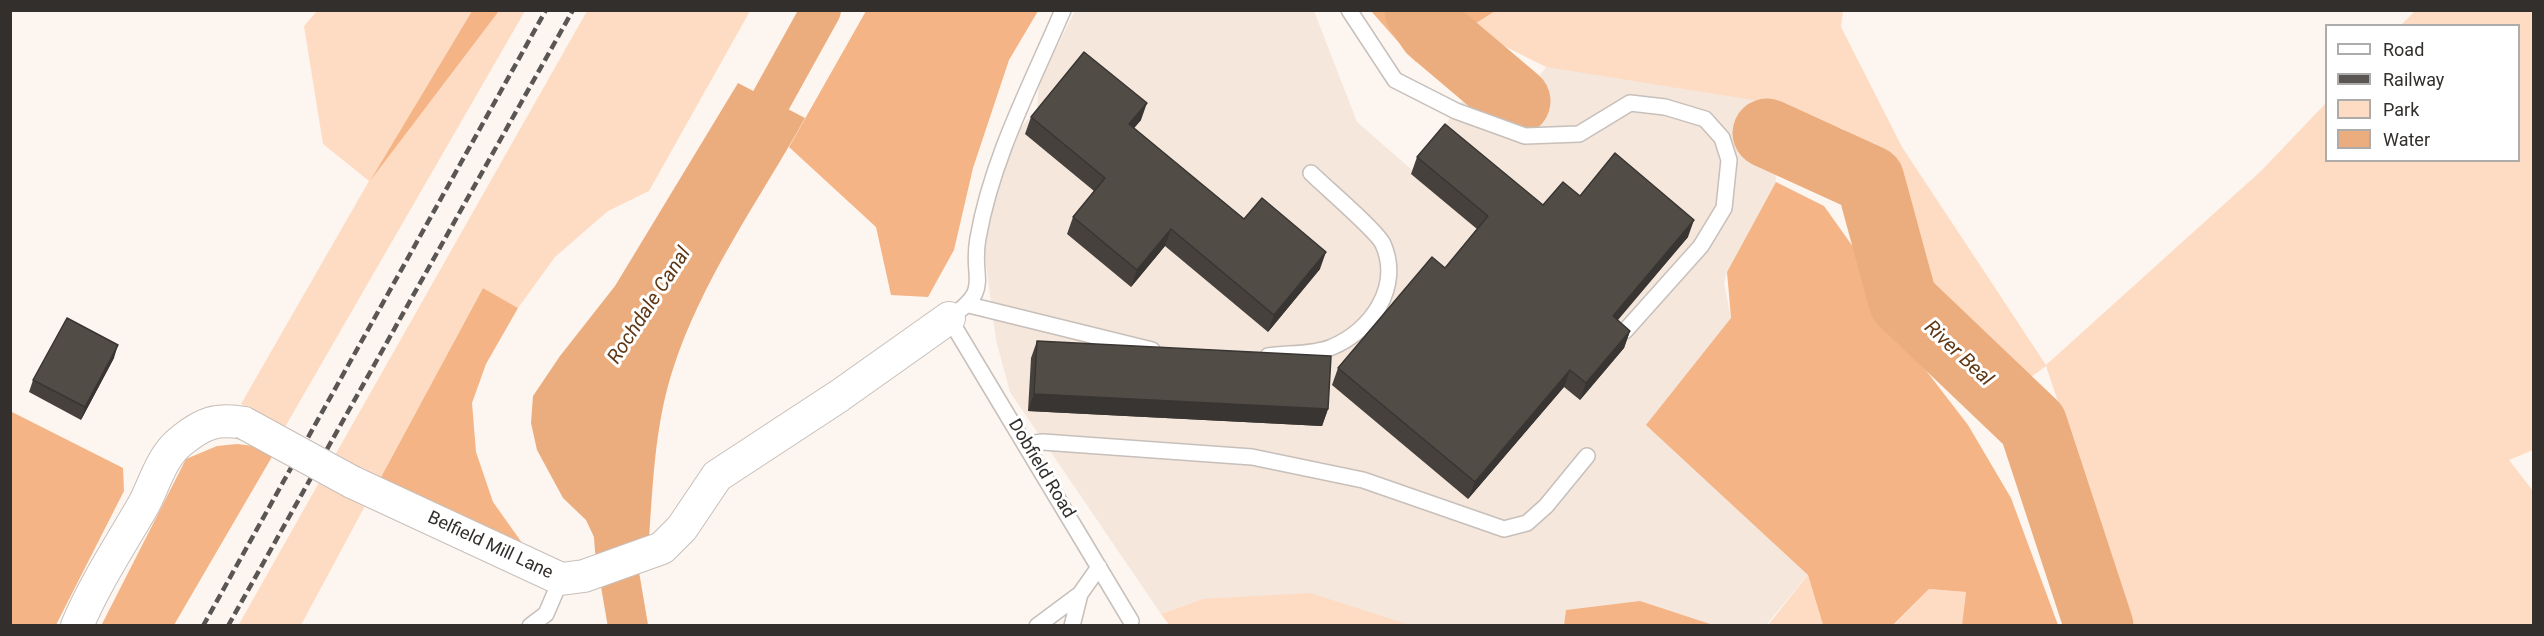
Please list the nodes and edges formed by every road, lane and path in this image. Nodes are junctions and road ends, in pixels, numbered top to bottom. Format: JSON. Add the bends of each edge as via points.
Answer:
{"nodes":[{"id":1,"x":1063,"y":10,"type":"edge"},
{"id":2,"x":1349,"y":10,"type":"edge"},
{"id":3,"x":1311,"y":173,"type":"dead end"},
{"id":4,"x":959,"y":311,"type":"junction"},
{"id":5,"x":1625,"y":331,"type":"edge"},
{"id":6,"x":1170,"y":355,"type":"edge"},
{"id":7,"x":1253,"y":358,"type":"edge"},
{"id":8,"x":1026,"y":444,"type":"junction"},
{"id":9,"x":1587,"y":456,"type":"dead end"},
{"id":10,"x":1099,"y":567,"type":"junction"},
{"id":11,"x":573,"y":578,"type":"junction"},
{"id":12,"x":1080,"y":594,"type":"junction"},
{"id":13,"x":549,"y":620,"type":"edge"},
{"id":14,"x":1131,"y":621,"type":"dead end"},
{"id":15,"x":77,"y":626,"type":"edge"},
{"id":16,"x":530,"y":626,"type":"edge"},
{"id":17,"x":1037,"y":626,"type":"edge"},
{"id":18,"x":1072,"y":626,"type":"edge"}],
"edges":[{"from":1,"to":4,"type":"lane","via":[[994,171],[977,241],[977,291]]},
{"from":2,"to":5,"type":"lane","via":[[1395,80],[1456,111],[1525,136],[1579,134],[1630,103],[1665,107],[1705,119],[1722,138],[1729,160],[1724,208],[1701,246]]},
{"from":3,"to":7,"type":"lane","via":[[1382,242],[1389,267],[1383,302],[1362,329],[1330,348]]},
{"from":4,"to":6,"type":"lane"},
{"from":4,"to":8,"type":"lane","name":"Dobfield Road"},
{"from":4,"to":11,"type":"street","via":[[717,476],[682,528],[663,548]]},
{"from":8,"to":9,"type":"lane","via":[[1252,457],[1363,480],[1504,529],[1527,523]]},
{"from":8,"to":10,"type":"lane","name":"Dobfield Road"},
{"from":10,"to":12,"type":"lane"},
{"from":10,"to":14,"type":"lane","name":"Dobfield Road"},
{"from":11,"to":13,"type":"lane"},
{"from":11,"to":15,"type":"street","name":"Belfield Mill Lane","bridge":true,"via":[[352,482],[244,423],[222,419],[201,426],[179,442],[157,473]]},
{"from":12,"to":17,"type":"lane"},
{"from":12,"to":18,"type":"lane"},
{"from":13,"to":16,"type":"lane"}]}
